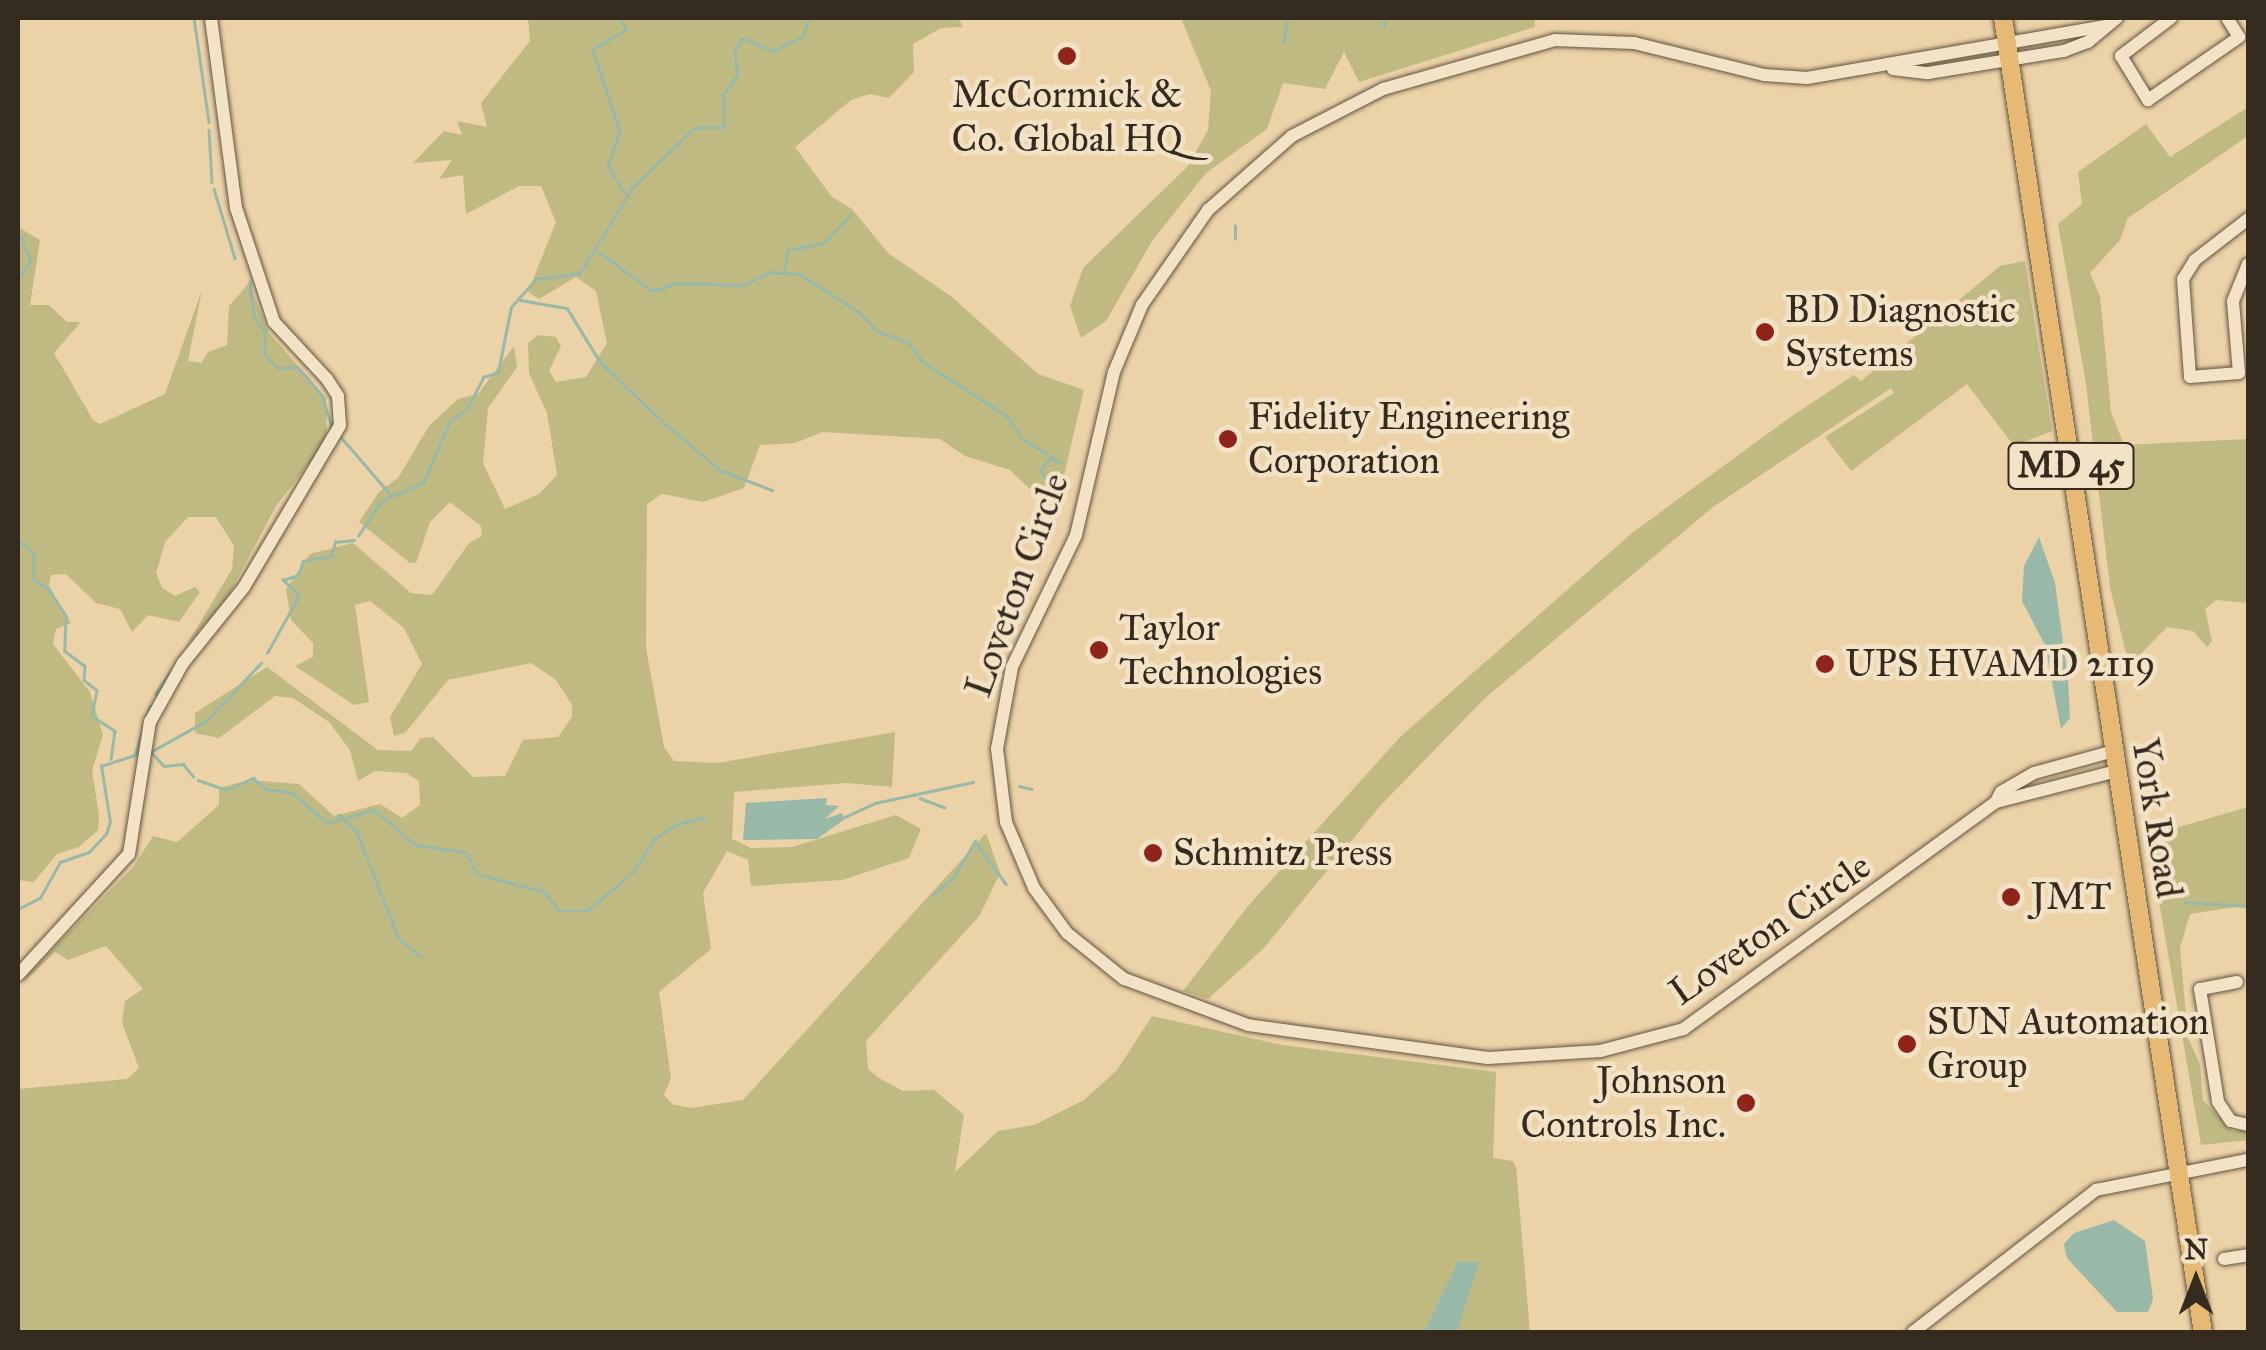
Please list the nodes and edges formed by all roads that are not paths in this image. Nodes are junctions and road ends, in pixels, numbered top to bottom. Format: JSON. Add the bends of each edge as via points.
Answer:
{"nodes":[{"id":1,"x":210,"y":18,"type":"edge"},
{"id":2,"x":2003,"y":18,"type":"edge"},
{"id":3,"x":2118,"y":18,"type":"edge"},
{"id":4,"x":2228,"y":18,"type":"edge"},
{"id":5,"x":2166,"y":19,"type":"edge"},
{"id":6,"x":2008,"y":51,"type":"junction"},
{"id":7,"x":2248,"y":219,"type":"edge"},
{"id":8,"x":2248,"y":264,"type":"edge"},
{"id":9,"x":2114,"y":751,"type":"junction"},
{"id":10,"x":2117,"y":772,"type":"junction"},
{"id":11,"x":1996,"y":802,"type":"junction"},
{"id":12,"x":18,"y":975,"type":"edge"},
{"id":13,"x":2236,"y":982,"type":"dead end"},
{"id":14,"x":2248,"y":1125,"type":"edge"},
{"id":15,"x":2248,"y":1160,"type":"edge"},
{"id":16,"x":2178,"y":1170,"type":"junction"},
{"id":17,"x":2248,"y":1255,"type":"edge"},
{"id":18,"x":2224,"y":1260,"type":"dead end"},
{"id":19,"x":1913,"y":1332,"type":"edge"},
{"id":20,"x":2203,"y":1332,"type":"edge"}],
"edges":[{"from":1,"to":12,"type":"street","via":[[236,208],[274,322],[338,396],[340,425],[244,587],[168,685],[145,738],[140,819],[129,854]]},
{"from":2,"to":6,"type":"main road","name":"York Road","number":"MD 45"},
{"from":3,"to":6,"type":"street","name":"Loveton Circle"},
{"from":4,"to":5,"type":"street","via":[[2239,37],[2148,100],[2121,56]]},
{"from":6,"to":9,"type":"main road","name":"York Road","number":"MD 45"},
{"from":6,"to":11,"type":"street","name":"Loveton Circle","via":[[1935,52],[1890,68],[1777,76],[1634,43],[1554,40],[1357,100],[1262,159],[1183,240],[1127,338],[1076,535],[1008,678],[997,739],[999,786],[1013,844],[1048,910],[1090,954],[1137,986],[1278,1031],[1488,1058],[1600,1051],[1684,1029]]},
{"from":7,"to":8,"type":"street","via":[[2194,260],[2184,280],[2190,378],[2239,373],[2233,301]]},
{"from":9,"to":10,"type":"main road","name":"York Road","number":"MD 45"},
{"from":9,"to":11,"type":"street","name":"Loveton Circle","via":[[2034,772]]},
{"from":10,"to":11,"type":"street","name":"Loveton Circle"},
{"from":10,"to":16,"type":"main road","name":"York Road","number":"MD 45"},
{"from":13,"to":14,"type":"street","via":[[2200,988],[2218,1102],[2231,1121]]},
{"from":15,"to":16,"type":"street"},
{"from":16,"to":19,"type":"street","via":[[2084,1196]]},
{"from":16,"to":20,"type":"main road","name":"York Road","number":"MD 45"},
{"from":17,"to":18,"type":"street"}]}
